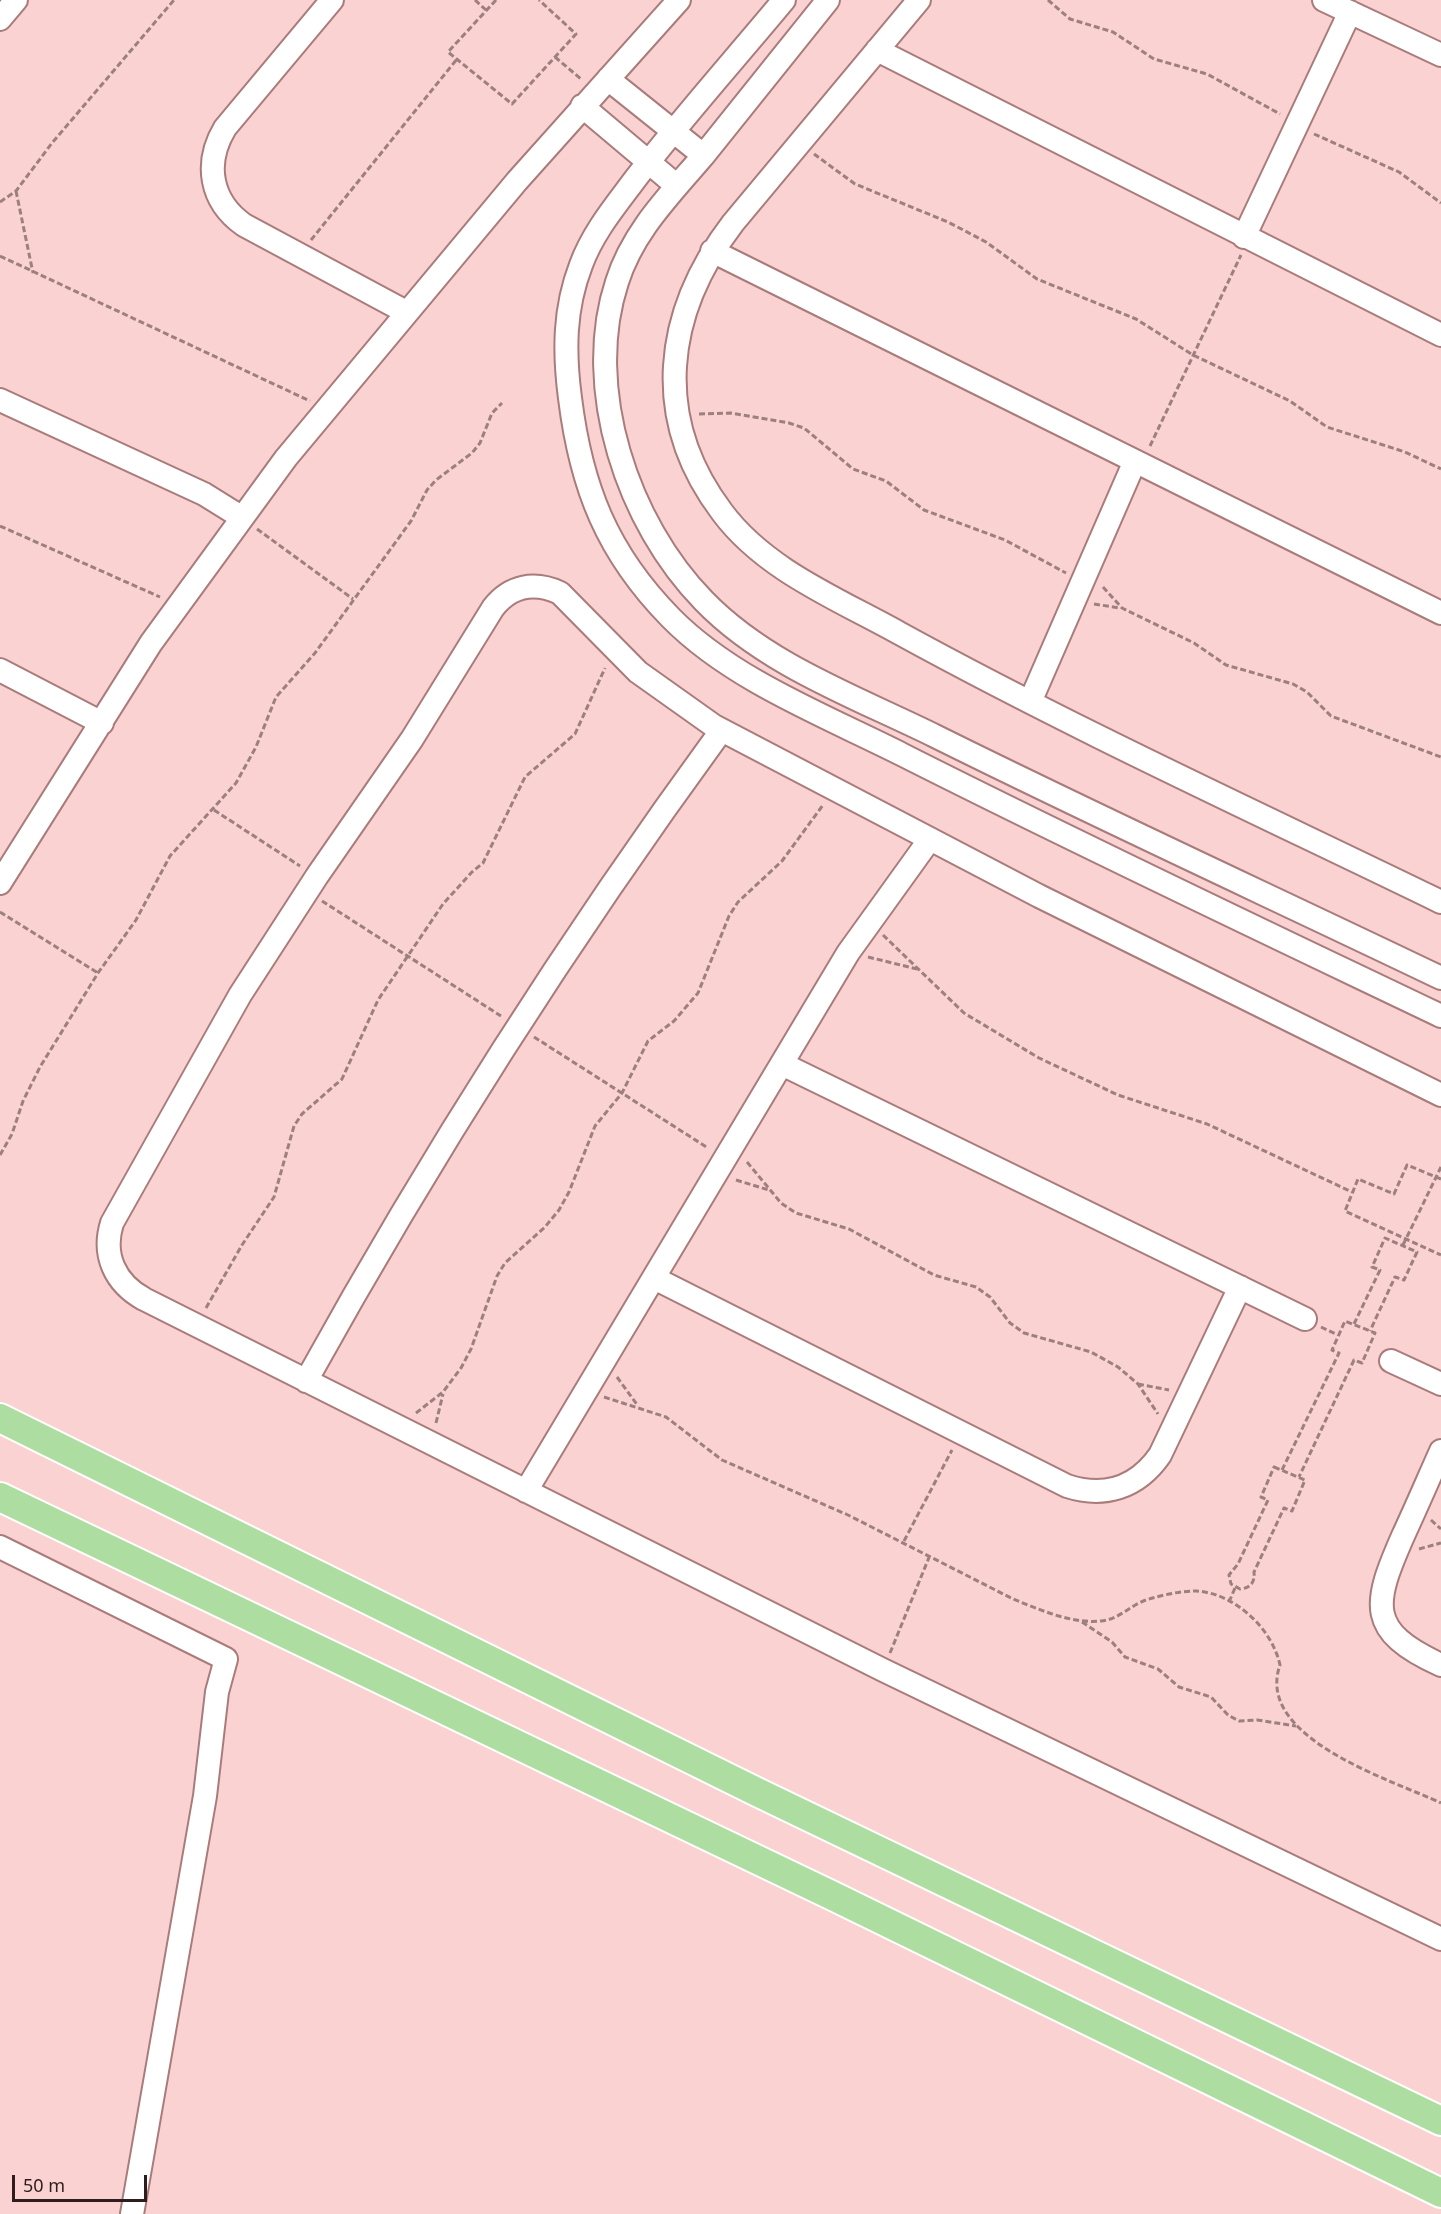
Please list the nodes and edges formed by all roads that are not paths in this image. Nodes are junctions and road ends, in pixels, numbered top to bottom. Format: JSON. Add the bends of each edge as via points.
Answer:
{"nodes":[{"id":1,"x":16,"y":0,"type":"edge"},
{"id":2,"x":332,"y":0,"type":"edge"},
{"id":3,"x":680,"y":0,"type":"edge"},
{"id":4,"x":784,"y":0,"type":"edge"},
{"id":5,"x":828,"y":0,"type":"edge"},
{"id":6,"x":919,"y":0,"type":"edge"},
{"id":7,"x":1324,"y":0,"type":"edge"},
{"id":8,"x":1350,"y":12,"type":"junction"},
{"id":9,"x":0,"y":19,"type":"edge"},
{"id":10,"x":877,"y":50,"type":"junction"},
{"id":11,"x":1441,"y":56,"type":"edge"},
{"id":12,"x":595,"y":92,"type":"junction"},
{"id":13,"x":674,"y":132,"type":"junction"},
{"id":14,"x":703,"y":155,"type":"junction"},
{"id":15,"x":649,"y":162,"type":"junction"},
{"id":16,"x":677,"y":186,"type":"junction"},
{"id":17,"x":1246,"y":238,"type":"junction"},
{"id":18,"x":712,"y":251,"type":"junction"},
{"id":19,"x":406,"y":312,"type":"junction"},
{"id":20,"x":1441,"y":335,"type":"edge"},
{"id":21,"x":0,"y":400,"type":"edge"},
{"id":22,"x":1138,"y":462,"type":"junction"},
{"id":23,"x":241,"y":517,"type":"junction"},
{"id":24,"x":1441,"y":613,"type":"edge"},
{"id":25,"x":0,"y":670,"type":"edge"},
{"id":26,"x":1030,"y":702,"type":"junction"},
{"id":27,"x":102,"y":723,"type":"junction"},
{"id":28,"x":721,"y":730,"type":"junction"},
{"id":29,"x":930,"y":839,"type":"junction"},
{"id":30,"x":0,"y":883,"type":"edge"},
{"id":31,"x":1441,"y":902,"type":"edge"},
{"id":32,"x":1441,"y":978,"type":"edge"},
{"id":33,"x":1441,"y":1016,"type":"edge"},
{"id":34,"x":782,"y":1064,"type":"junction"},
{"id":35,"x":1441,"y":1095,"type":"edge"},
{"id":36,"x":654,"y":1278,"type":"junction"},
{"id":37,"x":1240,"y":1287,"type":"junction"},
{"id":38,"x":1305,"y":1319,"type":"dead end"},
{"id":39,"x":1391,"y":1361,"type":"dead end"},
{"id":40,"x":306,"y":1381,"type":"junction"},
{"id":41,"x":1441,"y":1384,"type":"edge"},
{"id":42,"x":0,"y":1419,"type":"edge"},
{"id":43,"x":1441,"y":1451,"type":"edge"},
{"id":44,"x":526,"y":1491,"type":"junction"},
{"id":45,"x":0,"y":1497,"type":"edge"},
{"id":46,"x":0,"y":1547,"type":"edge"},
{"id":47,"x":1441,"y":1665,"type":"edge"},
{"id":48,"x":1441,"y":1939,"type":"edge"},
{"id":49,"x":1441,"y":2121,"type":"edge"},
{"id":50,"x":1441,"y":2193,"type":"edge"},
{"id":51,"x":132,"y":2214,"type":"edge"}],
"edges":[{"from":1,"to":9,"type":"street"},
{"from":2,"to":19,"type":"street","via":[[225,128],[214,151],[215,189],[234,218]]},
{"from":3,"to":12,"type":"street"},
{"from":4,"to":13,"type":"street"},
{"from":5,"to":14,"type":"street"},
{"from":6,"to":10,"type":"street"},
{"from":7,"to":8,"type":"street"},
{"from":8,"to":11,"type":"street"},
{"from":8,"to":17,"type":"street"},
{"from":10,"to":17,"type":"street"},
{"from":10,"to":18,"type":"street"},
{"from":12,"to":13,"type":"street"},
{"from":12,"to":15,"type":"street"},
{"from":12,"to":19,"type":"street"},
{"from":13,"to":14,"type":"street"},
{"from":13,"to":15,"type":"street"},
{"from":14,"to":16,"type":"street"},
{"from":15,"to":16,"type":"street"},
{"from":15,"to":33,"type":"street","via":[[605,219],[582,262],[568,309],[565,358],[576,449],[595,505],[633,574],[672,619],[718,657],[763,684],[1013,811]]},
{"from":16,"to":32,"type":"street","via":[[646,222],[616,282],[607,338],[608,394],[618,449],[636,502],[665,554],[703,600],[773,656]]},
{"from":17,"to":20,"type":"street"},
{"from":18,"to":22,"type":"street"},
{"from":18,"to":26,"type":"street","via":[[691,290],[679,333],[675,377],[687,447],[708,492],[738,532],[798,577]]},
{"from":19,"to":23,"type":"street"},
{"from":21,"to":23,"type":"street","via":[[194,489]]},
{"from":22,"to":24,"type":"street"},
{"from":22,"to":26,"type":"street"},
{"from":23,"to":27,"type":"street","via":[[178,605]]},
{"from":25,"to":27,"type":"street"},
{"from":26,"to":31,"type":"street"},
{"from":27,"to":30,"type":"street"},
{"from":28,"to":29,"type":"street"},
{"from":28,"to":40,"type":"street","via":[[502,1049],[401,1213]]},
{"from":28,"to":40,"type":"street","via":[[664,693],[613,650],[560,593],[533,586],[506,594],[493,608],[412,739],[240,995],[112,1223],[108,1245],[112,1267],[125,1286]]},
{"from":29,"to":34,"type":"street","via":[[848,952]]},
{"from":29,"to":35,"type":"street","via":[[1039,897]]},
{"from":34,"to":36,"type":"street"},
{"from":34,"to":37,"type":"street"},
{"from":36,"to":37,"type":"street","via":[[1067,1486],[1093,1492],[1117,1489],[1142,1476],[1160,1455]]},
{"from":36,"to":44,"type":"street"},
{"from":37,"to":38,"type":"street"},
{"from":39,"to":41,"type":"street"},
{"from":40,"to":44,"type":"street"},
{"from":42,"to":49,"type":"main road","via":[[757,1792]]},
{"from":43,"to":47,"type":"street","via":[[1385,1576],[1381,1601],[1387,1625],[1400,1643]]},
{"from":44,"to":48,"type":"street","via":[[883,1670]]},
{"from":45,"to":50,"type":"main road","via":[[833,1896]]},
{"from":46,"to":51,"type":"street","via":[[226,1659],[217,1692],[206,1796]]}]}
